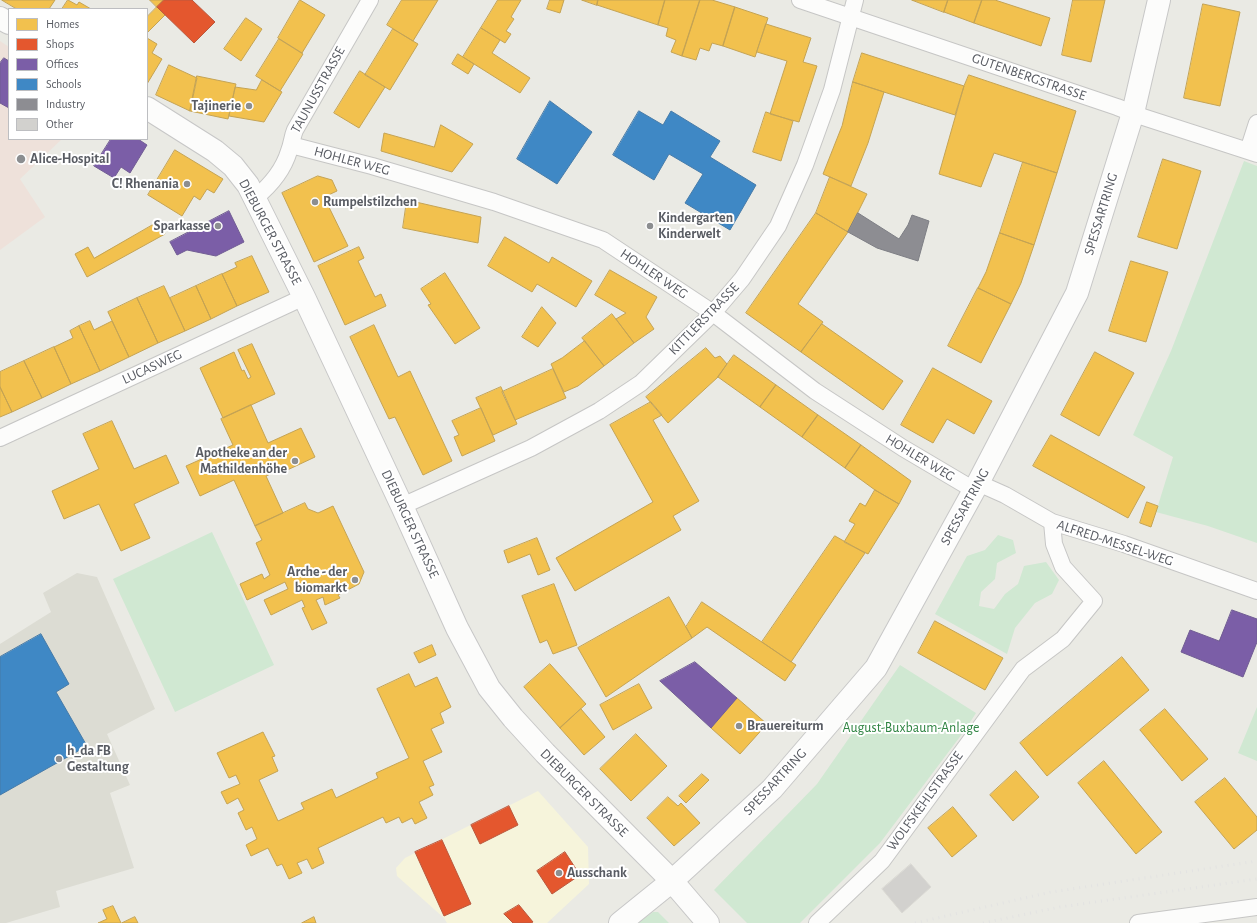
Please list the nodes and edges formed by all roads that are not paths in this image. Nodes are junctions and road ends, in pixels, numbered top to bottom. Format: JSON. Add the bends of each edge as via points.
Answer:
{"nodes":[{"id":1,"x":370,"y":0,"type":"edge"},
{"id":2,"x":800,"y":0,"type":"edge"},
{"id":3,"x":855,"y":0,"type":"edge"},
{"id":4,"x":1159,"y":0,"type":"edge"},
{"id":5,"x":851,"y":16,"type":"junction"},
{"id":6,"x":148,"y":109,"type":"edge"},
{"id":7,"x":1133,"y":113,"type":"junction"},
{"id":8,"x":1257,"y":123,"type":"edge"},
{"id":9,"x":291,"y":145,"type":"junction"},
{"id":10,"x":1252,"y":152,"type":"edge"},
{"id":11,"x":255,"y":198,"type":"junction"},
{"id":12,"x":304,"y":297,"type":"junction"},
{"id":13,"x":713,"y":313,"type":"junction"},
{"id":14,"x":0,"y":438,"type":"edge"},
{"id":15,"x":976,"y":486,"type":"junction"},
{"id":16,"x":402,"y":506,"type":"junction"},
{"id":17,"x":1052,"y":522,"type":"junction"},
{"id":18,"x":1257,"y":591,"type":"edge"},
{"id":19,"x":672,"y":881,"type":"junction"},
{"id":20,"x":1257,"y":907,"type":"edge"},
{"id":21,"x":620,"y":923,"type":"edge"},
{"id":22,"x":708,"y":923,"type":"edge"},
{"id":23,"x":817,"y":923,"type":"edge"},
{"id":24,"x":1138,"y":923,"type":"edge"}],
"edges":[{"from":1,"to":9,"type":"street","name":"TAUNUSSTRASSE","via":[[295,130]]},
{"from":2,"to":5,"type":"street","name":"GUTENBERGSTRASSE"},
{"from":3,"to":5,"type":"street","name":"KITTLERSTRASSE"},
{"from":4,"to":7,"type":"main road","name":"SPESSARTRING"},
{"from":5,"to":7,"type":"street","name":"GUTENBERGSTRASSE"},
{"from":5,"to":13,"type":"street","name":"KITTLERSTRASSE","via":[[829,97],[805,165],[778,226],[742,279]]},
{"from":6,"to":11,"type":"main road","name":"DIEBURGER STRASSE","via":[[215,151],[244,180]]},
{"from":7,"to":10,"type":"street","name":"GUTENBERGSTRASSE"},
{"from":7,"to":15,"type":"main road","name":"SPESSARTRING","via":[[1077,293]]},
{"from":8,"to":10,"type":"street"},
{"from":9,"to":11,"type":"street","name":"TAUNUSSTRASSE","via":[[278,176]]},
{"from":9,"to":13,"type":"street","name":"HOHLER WEG","via":[[494,202],[603,240]]},
{"from":11,"to":12,"type":"main road","name":"DIEBURGER STRASSE"},
{"from":12,"to":14,"type":"street","name":"LUCASWEG"},
{"from":12,"to":16,"type":"main road","name":"DIEBURGER STRASSE"},
{"from":13,"to":15,"type":"street","name":"HOHLER WEG","via":[[815,391],[903,448]]},
{"from":13,"to":16,"type":"street","name":"KITTLERSTRASSE","via":[[641,383],[599,411],[531,448]]},
{"from":15,"to":17,"type":"street","name":"ALFRED-MESSEL-WEG","via":[[1004,496]]},
{"from":15,"to":19,"type":"main road","name":"SPESSARTRING","via":[[876,668],[772,789]]},
{"from":16,"to":19,"type":"main road","name":"DIEBURGER STRASSE","via":[[457,628],[489,688],[545,753]]},
{"from":17,"to":18,"type":"street","name":"ALFRED-MESSEL-WEG","via":[[1124,544]]},
{"from":17,"to":23,"type":"street","name":"WOLFSKEHLSTRASSE","via":[[1054,544],[1063,567],[1094,601],[1063,639],[1023,669],[882,861]]},
{"from":19,"to":21,"type":"main road","name":"SPESSARTRING"},
{"from":19,"to":22,"type":"main road","name":"DIEBURGER STRASSE"},
{"from":20,"to":24,"type":"street"}]}
